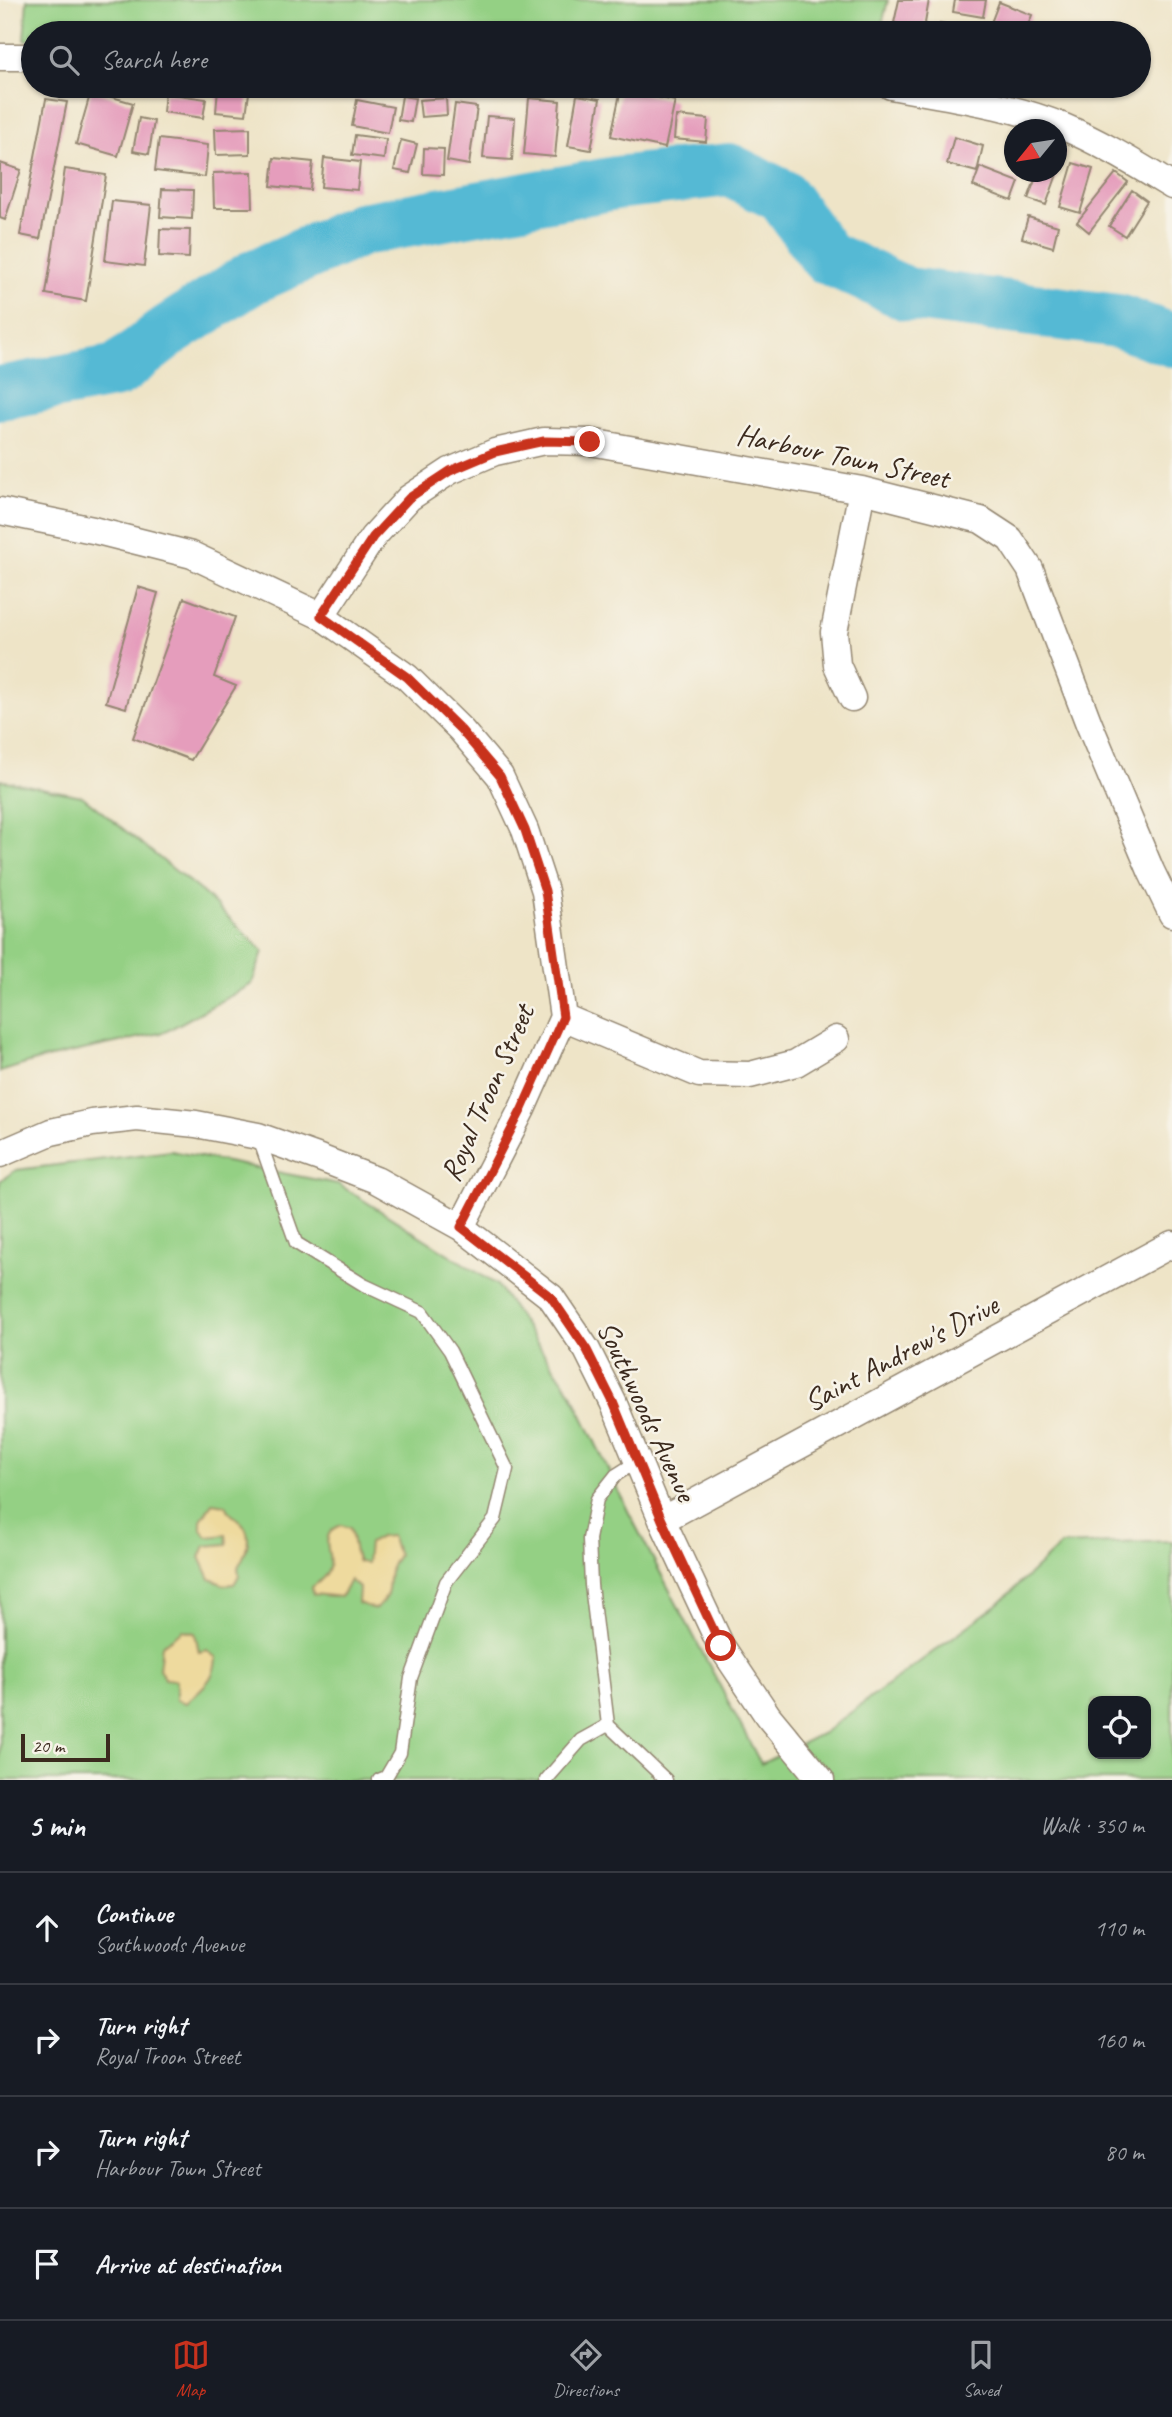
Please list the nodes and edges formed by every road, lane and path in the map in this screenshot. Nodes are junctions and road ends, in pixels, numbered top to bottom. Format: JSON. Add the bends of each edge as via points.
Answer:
{"nodes":[{"id":1,"x":0,"y":57,"type":"edge"},
{"id":2,"x":21,"y":57,"type":"edge"},
{"id":3,"x":953,"y":98,"type":"edge"},
{"id":4,"x":1172,"y":186,"type":"edge"},
{"id":5,"x":862,"y":490,"type":"junction"},
{"id":6,"x":0,"y":511,"type":"edge"},
{"id":7,"x":321,"y":616,"type":"junction"},
{"id":8,"x":852,"y":698,"type":"dead end"},
{"id":9,"x":1172,"y":914,"type":"edge"},
{"id":10,"x":563,"y":1017,"type":"junction"},
{"id":11,"x":836,"y":1039,"type":"dead end"},
{"id":12,"x":258,"y":1136,"type":"junction"},
{"id":13,"x":0,"y":1154,"type":"edge"},
{"id":14,"x":461,"y":1227,"type":"junction"},
{"id":15,"x":1172,"y":1244,"type":"edge"},
{"id":16,"x":638,"y":1460,"type":"junction"},
{"id":17,"x":662,"y":1520,"type":"junction"},
{"id":18,"x":608,"y":1724,"type":"junction"},
{"id":19,"x":379,"y":1780,"type":"edge"},
{"id":20,"x":546,"y":1780,"type":"edge"},
{"id":21,"x":666,"y":1780,"type":"edge"},
{"id":22,"x":821,"y":1780,"type":"edge"}],
"edges":[{"from":1,"to":2,"type":"street"},
{"from":3,"to":4,"type":"street","via":[[1063,126]]},
{"from":5,"to":7,"type":"street","name":"Harbour Town Street","via":[[590,442],[544,441],[495,452],[450,471],[409,498],[373,537]]},
{"from":5,"to":8,"type":"street","via":[[834,632],[837,665]]},
{"from":5,"to":9,"type":"street","name":"Harbour Town Street","via":[[981,520],[1010,539],[1030,569],[1089,724]]},
{"from":6,"to":7,"type":"street","name":"Royal Troon Street","via":[[192,555]]},
{"from":7,"to":10,"type":"street","name":"Royal Troon Street","via":[[407,677],[500,776],[525,830],[545,891]]},
{"from":10,"to":11,"type":"street","via":[[699,1074],[750,1075],[796,1063]]},
{"from":10,"to":14,"type":"street","name":"Royal Troon Street"},
{"from":12,"to":13,"type":"street","name":"Southwoods Avenue","via":[[138,1118],[51,1132]]},
{"from":12,"to":14,"type":"street","name":"Southwoods Avenue","via":[[376,1180]]},
{"from":12,"to":19,"type":"lane","via":[[296,1243],[364,1285],[422,1312],[450,1351],[507,1469],[495,1519],[446,1583],[411,1678],[400,1753],[386,1777]]},
{"from":14,"to":16,"type":"street","name":"Southwoods Avenue","via":[[551,1297],[587,1350]]},
{"from":15,"to":17,"type":"street","name":"Saint Andrew's Drive"},
{"from":16,"to":17,"type":"street","name":"Southwoods Avenue"},
{"from":16,"to":18,"type":"lane","via":[[616,1475],[597,1499],[590,1539]]},
{"from":17,"to":22,"type":"street","name":"Southwoods Avenue","via":[[721,1646],[768,1716]]},
{"from":18,"to":20,"type":"lane","via":[[581,1740]]},
{"from":18,"to":21,"type":"lane"}]}
